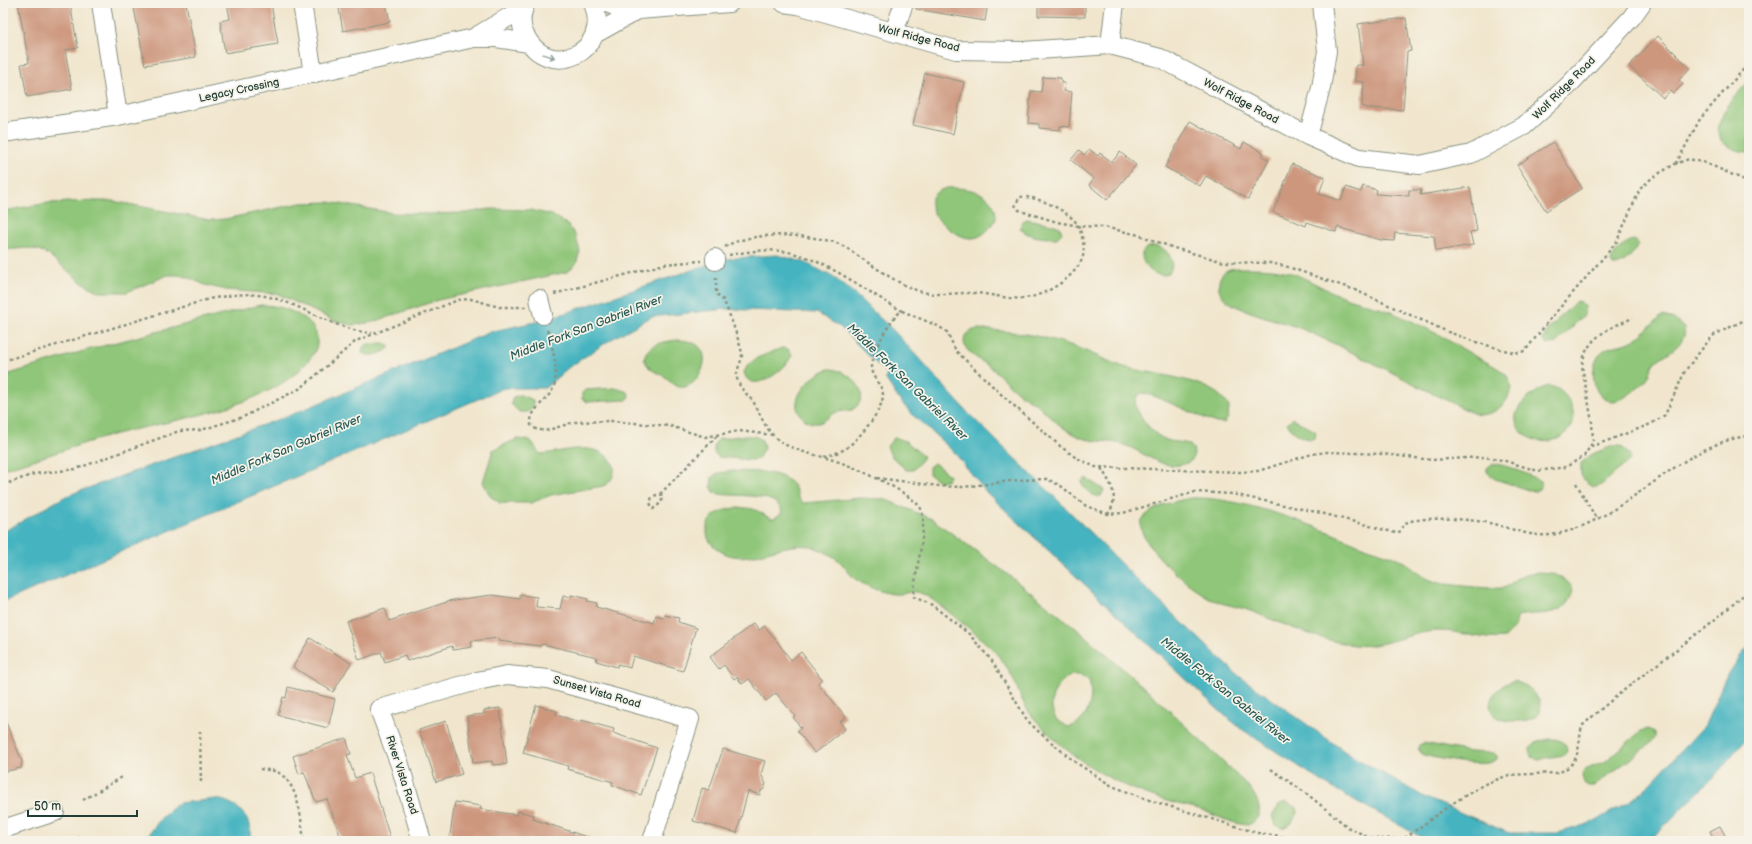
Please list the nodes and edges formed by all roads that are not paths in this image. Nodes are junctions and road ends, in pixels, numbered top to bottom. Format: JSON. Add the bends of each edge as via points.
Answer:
{"nodes":[{"id":1,"x":101,"y":3,"type":"edge"},
{"id":2,"x":302,"y":3,"type":"edge"},
{"id":3,"x":593,"y":3,"type":"edge"},
{"id":4,"x":607,"y":3,"type":"edge"},
{"id":5,"x":730,"y":3,"type":"edge"},
{"id":6,"x":784,"y":3,"type":"edge"},
{"id":7,"x":904,"y":3,"type":"edge"},
{"id":8,"x":1115,"y":3,"type":"edge"},
{"id":9,"x":1322,"y":3,"type":"edge"},
{"id":10,"x":1642,"y":3,"type":"edge"},
{"id":11,"x":525,"y":5,"type":"edge"},
{"id":12,"x":638,"y":10,"type":"junction"},
{"id":13,"x":894,"y":32,"type":"junction"},
{"id":14,"x":595,"y":34,"type":"junction"},
{"id":15,"x":474,"y":38,"type":"junction"},
{"id":16,"x":528,"y":43,"type":"junction"},
{"id":17,"x":1110,"y":45,"type":"junction"},
{"id":18,"x":313,"y":74,"type":"junction"},
{"id":19,"x":118,"y":116,"type":"junction"},
{"id":20,"x":3,"y":133,"type":"edge"},
{"id":21,"x":1308,"y":136,"type":"junction"},
{"id":22,"x":379,"y":709,"type":"joint"},
{"id":23,"x":55,"y":812,"type":"dead end"},
{"id":24,"x":3,"y":829,"type":"edge"},
{"id":25,"x":422,"y":841,"type":"edge"},
{"id":26,"x":652,"y":841,"type":"edge"}],
"edges":[{"from":1,"to":19,"type":"street"},
{"from":2,"to":18,"type":"street"},
{"from":3,"to":14,"type":"street","via":[[597,16]]},
{"from":4,"to":12,"type":"street","via":[[619,8]]},
{"from":5,"to":12,"type":"street"},
{"from":6,"to":13,"type":"street","name":"Wolf Ridge Road"},
{"from":7,"to":13,"type":"street"},
{"from":8,"to":17,"type":"street"},
{"from":9,"to":21,"type":"street","via":[[1327,51],[1321,88]]},
{"from":10,"to":21,"type":"street","name":"Wolf Ridge Road","via":[[1568,86],[1524,126],[1471,154],[1420,165],[1359,158]]},
{"from":11,"to":15,"type":"street","name":"Legacy Crossing"},
{"from":11,"to":16,"type":"street","name":"Legacy Crossing","via":[[521,20]]},
{"from":12,"to":14,"type":"street"},
{"from":13,"to":17,"type":"street","name":"Wolf Ridge Road","via":[[956,50],[1023,51]]},
{"from":16,"to":14,"type":"street","name":"Legacy Crossing","one_way":true,"via":[[537,52],[560,59],[573,57],[584,50]]},
{"from":15,"to":16,"type":"street","name":"Legacy Crossing","via":[[496,38]]},
{"from":15,"to":18,"type":"street","name":"Legacy Crossing"},
{"from":17,"to":21,"type":"street","name":"Wolf Ridge Road","via":[[1160,58]]},
{"from":18,"to":19,"type":"street","name":"Legacy Crossing"},
{"from":19,"to":20,"type":"street","name":"Legacy Crossing"},
{"from":22,"to":25,"type":"street","name":"River Vista Road","via":[[400,764]]},
{"from":22,"to":26,"type":"street","name":"Sunset Vista Road","via":[[507,675],[548,679],[690,719]]},
{"from":23,"to":24,"type":"street"}]}
